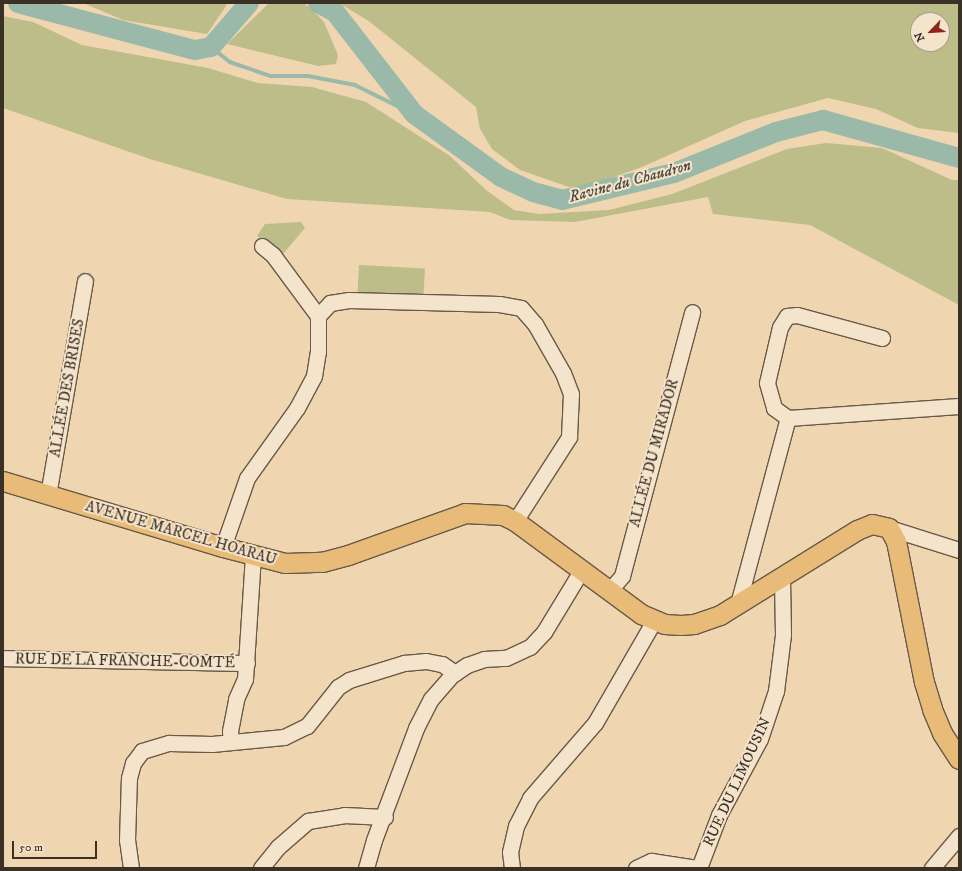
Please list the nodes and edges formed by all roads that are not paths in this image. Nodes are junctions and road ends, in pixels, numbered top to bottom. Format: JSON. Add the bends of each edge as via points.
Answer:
{"nodes":[{"id":1,"x":262,"y":246,"type":"dead end"},
{"id":2,"x":85,"y":281,"type":"dead end"},
{"id":3,"x":692,"y":312,"type":"dead end"},
{"id":4,"x":318,"y":316,"type":"junction"},
{"id":5,"x":882,"y":338,"type":"dead end"},
{"id":6,"x":959,"y":406,"type":"edge"},
{"id":7,"x":788,"y":418,"type":"junction"},
{"id":8,"x":3,"y":481,"type":"edge"},
{"id":9,"x":48,"y":495,"type":"junction"},
{"id":10,"x":515,"y":521,"type":"junction"},
{"id":11,"x":889,"y":528,"type":"junction"},
{"id":12,"x":223,"y":547,"type":"junction"},
{"id":13,"x":959,"y":550,"type":"edge"},
{"id":14,"x":253,"y":555,"type":"junction"},
{"id":15,"x":581,"y":571,"type":"junction"},
{"id":16,"x":782,"y":576,"type":"junction"},
{"id":17,"x":609,"y":591,"type":"junction"},
{"id":18,"x":738,"y":604,"type":"junction"},
{"id":19,"x":654,"y":621,"type":"junction"},
{"id":20,"x":3,"y":658,"type":"edge"},
{"id":21,"x":247,"y":663,"type":"junction"},
{"id":22,"x":455,"y":673,"type":"junction"},
{"id":23,"x":231,"y":742,"type":"junction"},
{"id":24,"x":959,"y":759,"type":"edge"},
{"id":25,"x":385,"y":817,"type":"junction"},
{"id":26,"x":959,"y":836,"type":"edge"},
{"id":27,"x":131,"y":868,"type":"edge"},
{"id":28,"x":261,"y":868,"type":"edge"},
{"id":29,"x":366,"y":868,"type":"edge"},
{"id":30,"x":512,"y":868,"type":"edge"},
{"id":31,"x":636,"y":868,"type":"edge"},
{"id":32,"x":699,"y":868,"type":"edge"},
{"id":33,"x":932,"y":868,"type":"edge"}],
"edges":[{"from":1,"to":4,"type":"street","via":[[273,255]]},
{"from":2,"to":9,"type":"street","name":"ALLÉE DES BRISES"},
{"from":3,"to":17,"type":"street","name":"ALLÉE DU MIRADOR","via":[[622,576]]},
{"from":4,"to":10,"type":"street","via":[[330,303],[349,300],[499,304],[521,308],[535,324],[563,373],[571,394],[571,416],[570,437]]},
{"from":4,"to":12,"type":"street","via":[[318,352],[314,376],[297,408],[247,478]]},
{"from":5,"to":7,"type":"street","via":[[797,315],[787,316],[780,327],[767,384],[774,408]]},
{"from":6,"to":7,"type":"street"},
{"from":7,"to":18,"type":"street"},
{"from":8,"to":9,"type":"main road","name":"AVENUE MARCEL HOARAU"},
{"from":9,"to":12,"type":"main road","name":"AVENUE MARCEL HOARAU"},
{"from":10,"to":14,"type":"main road","name":"AVENUE MARCEL HOARAU","via":[[488,513],[466,513],[322,562],[285,563]]},
{"from":10,"to":15,"type":"main road","name":"AVENUE MARCEL HOARAU"},
{"from":11,"to":13,"type":"street"},
{"from":11,"to":16,"type":"main road","name":"AVENUE MARCEL HOARAU","via":[[872,524],[857,530]]},
{"from":11,"to":24,"type":"main road","via":[[896,541],[928,696],[942,733]]},
{"from":12,"to":14,"type":"main road","name":"AVENUE MARCEL HOARAU"},
{"from":14,"to":21,"type":"street"},
{"from":15,"to":17,"type":"main road","name":"AVENUE MARCEL HOARAU"},
{"from":15,"to":22,"type":"street","via":[[544,632],[530,647],[506,658],[484,659]]},
{"from":16,"to":18,"type":"main road","name":"AVENUE MARCEL HOARAU"},
{"from":16,"to":32,"type":"street","name":"RUE DU LIMOUSIN","via":[[783,635],[776,691],[760,739],[719,816]]},
{"from":17,"to":19,"type":"main road","name":"AVENUE MARCEL HOARAU"},
{"from":18,"to":19,"type":"main road","name":"AVENUE MARCEL HOARAU","via":[[720,615],[694,624],[664,624]]},
{"from":19,"to":30,"type":"street","via":[[594,723],[530,798],[516,826],[510,852]]},
{"from":20,"to":21,"type":"street","name":"RUE DE LA FRANCHE-COMTÉ"},
{"from":21,"to":23,"type":"street","via":[[246,680],[235,706]]},
{"from":22,"to":23,"type":"street","via":[[442,664],[417,660],[363,675],[338,687],[316,718],[299,731],[274,740]]},
{"from":22,"to":25,"type":"street","via":[[431,699],[416,728]]},
{"from":23,"to":27,"type":"street","via":[[169,744],[142,751],[133,763],[129,778],[127,840]]},
{"from":25,"to":28,"type":"street","via":[[344,815],[308,821],[278,847]]},
{"from":25,"to":29,"type":"street","via":[[374,840]]},
{"from":26,"to":33,"type":"street"},
{"from":31,"to":32,"type":"street","via":[[650,861]]}]}
